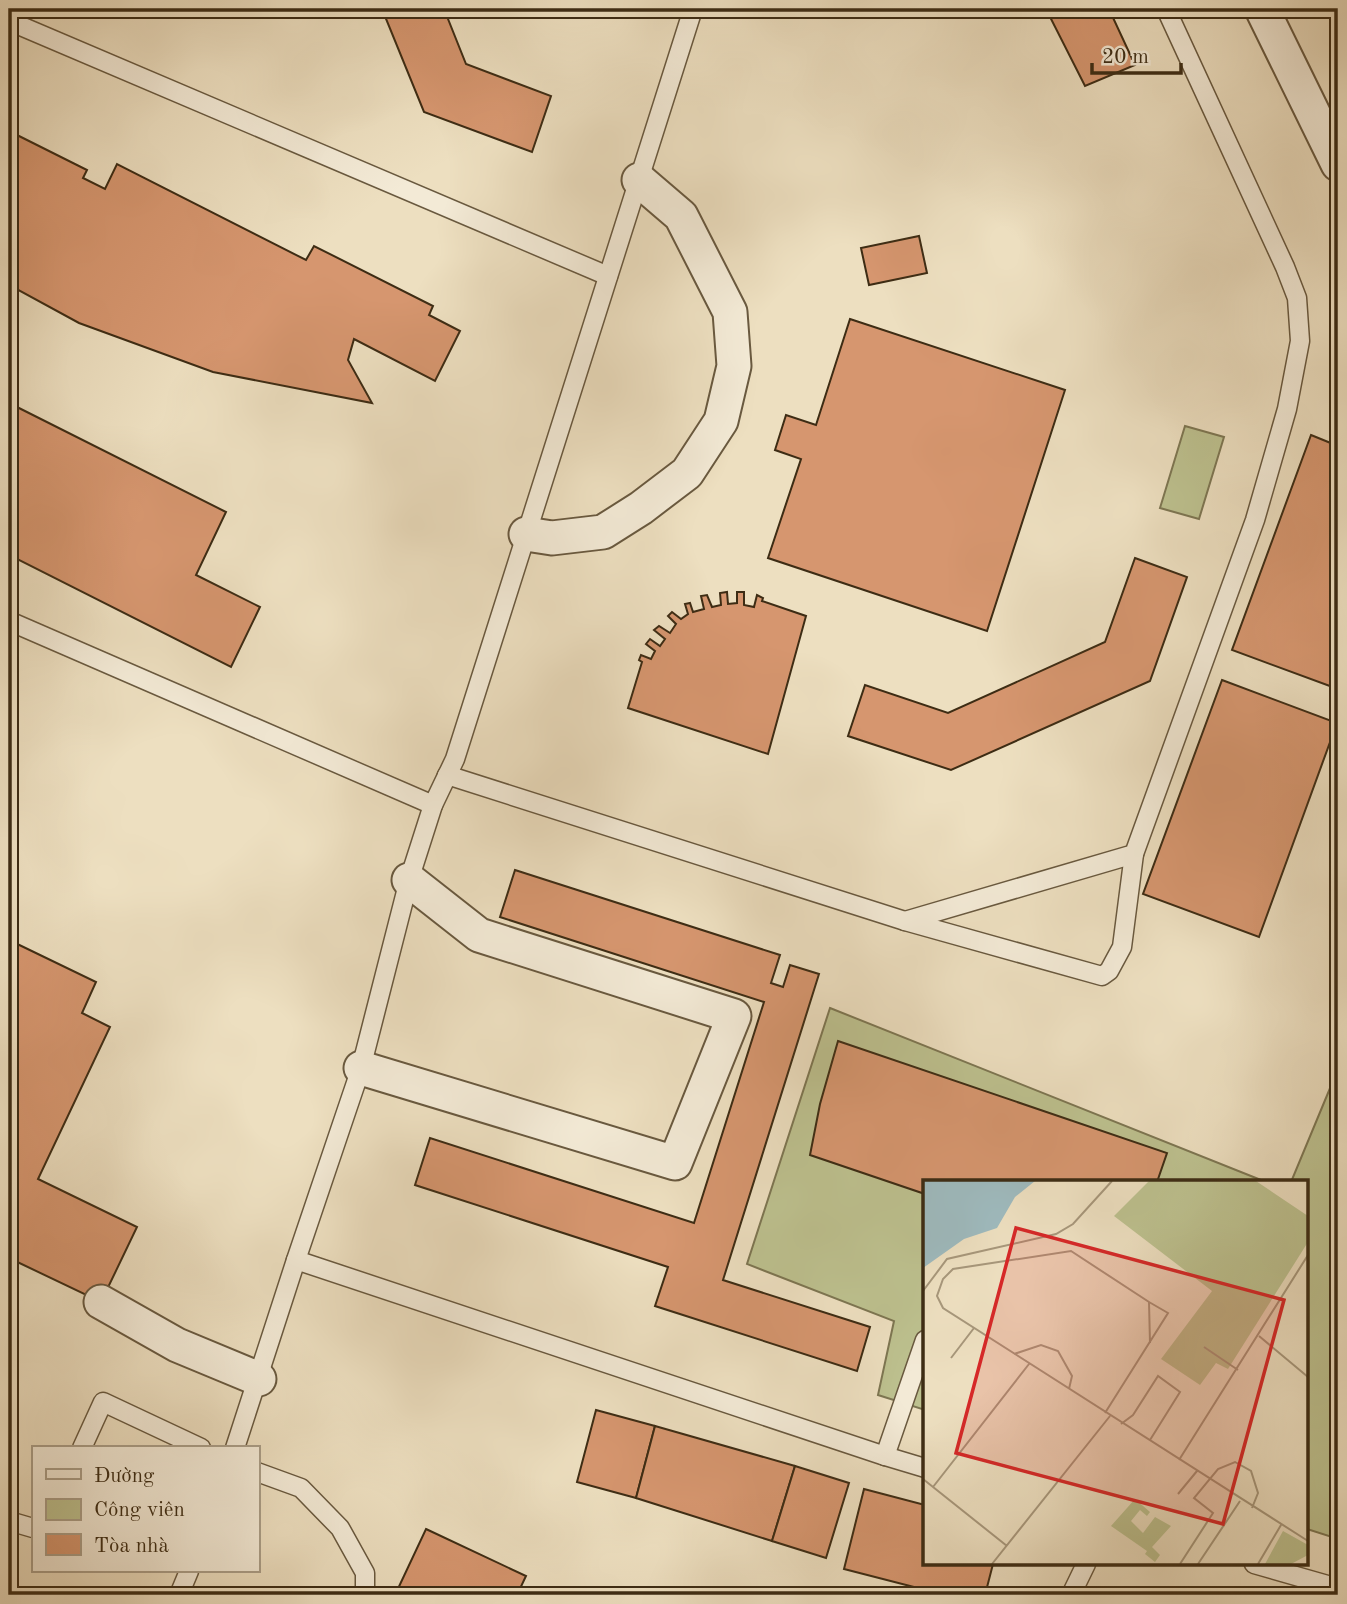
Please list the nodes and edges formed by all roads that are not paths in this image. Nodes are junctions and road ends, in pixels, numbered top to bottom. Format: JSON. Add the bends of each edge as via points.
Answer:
{"nodes":[{"id":1,"x":693,"y":9,"type":"edge"},
{"id":2,"x":1166,"y":9,"type":"edge"},
{"id":3,"x":1262,"y":9,"type":"edge"},
{"id":4,"x":9,"y":21,"type":"edge"},
{"id":5,"x":1338,"y":164,"type":"edge"},
{"id":6,"x":639,"y":180,"type":"junction"},
{"id":7,"x":608,"y":276,"type":"junction"},
{"id":8,"x":526,"y":534,"type":"junction"},
{"id":9,"x":9,"y":621,"type":"edge"},
{"id":10,"x":447,"y":775,"type":"junction"},
{"id":11,"x":433,"y":805,"type":"junction"},
{"id":12,"x":1134,"y":854,"type":"junction"},
{"id":13,"x":409,"y":880,"type":"junction"},
{"id":14,"x":905,"y":921,"type":"junction"},
{"id":15,"x":361,"y":1068,"type":"junction"},
{"id":16,"x":296,"y":1260,"type":"junction"},
{"id":17,"x":101,"y":1302,"type":"dead end"},
{"id":18,"x":923,"y":1346,"type":"edge"},
{"id":19,"x":259,"y":1379,"type":"junction"},
{"id":20,"x":83,"y":1446,"type":"edge"},
{"id":21,"x":197,"y":1446,"type":"edge"},
{"id":22,"x":236,"y":1446,"type":"edge"},
{"id":23,"x":885,"y":1456,"type":"junction"},
{"id":24,"x":923,"y":1467,"type":"edge"},
{"id":25,"x":259,"y":1473,"type":"edge"},
{"id":26,"x":9,"y":1521,"type":"edge"},
{"id":27,"x":32,"y":1528,"type":"edge"},
{"id":28,"x":1085,"y":1566,"type":"edge"},
{"id":29,"x":1261,"y":1566,"type":"edge"},
{"id":30,"x":189,"y":1572,"type":"edge"},
{"id":31,"x":1338,"y":1588,"type":"edge"},
{"id":32,"x":179,"y":1595,"type":"edge"},
{"id":33,"x":365,"y":1595,"type":"edge"},
{"id":34,"x":1072,"y":1595,"type":"edge"}],
"edges":[{"from":1,"to":6,"type":"lane"},
{"from":2,"to":12,"type":"lane","via":[[1289,278],[1297,298],[1300,341],[1287,409],[1255,520]]},
{"from":3,"to":5,"type":"street"},
{"from":4,"to":7,"type":"lane"},
{"from":6,"to":7,"type":"lane"},
{"from":6,"to":8,"type":"street","via":[[681,216],[730,312],[734,366],[721,421],[687,473],[603,532],[552,538]]},
{"from":7,"to":8,"type":"lane"},
{"from":8,"to":10,"type":"lane"},
{"from":9,"to":11,"type":"lane"},
{"from":10,"to":11,"type":"lane"},
{"from":10,"to":14,"type":"lane"},
{"from":11,"to":13,"type":"lane"},
{"from":12,"to":14,"type":"lane"},
{"from":12,"to":14,"type":"lane","via":[[1122,947],[1102,976]]},
{"from":13,"to":15,"type":"lane"},
{"from":13,"to":15,"type":"street","via":[[479,935],[734,1016],[675,1163]]},
{"from":15,"to":16,"type":"lane"},
{"from":16,"to":19,"type":"lane"},
{"from":16,"to":23,"type":"lane"},
{"from":17,"to":19,"type":"street","via":[[177,1345]]},
{"from":18,"to":23,"type":"lane"},
{"from":19,"to":22,"type":"lane"},
{"from":20,"to":21,"type":"lane","via":[[103,1402]]},
{"from":23,"to":24,"type":"lane"},
{"from":25,"to":33,"type":"lane","via":[[301,1488],[340,1528],[365,1573]]},
{"from":26,"to":27,"type":"lane"},
{"from":28,"to":34,"type":"lane"},
{"from":29,"to":31,"type":"lane"},
{"from":30,"to":32,"type":"lane"}]}
